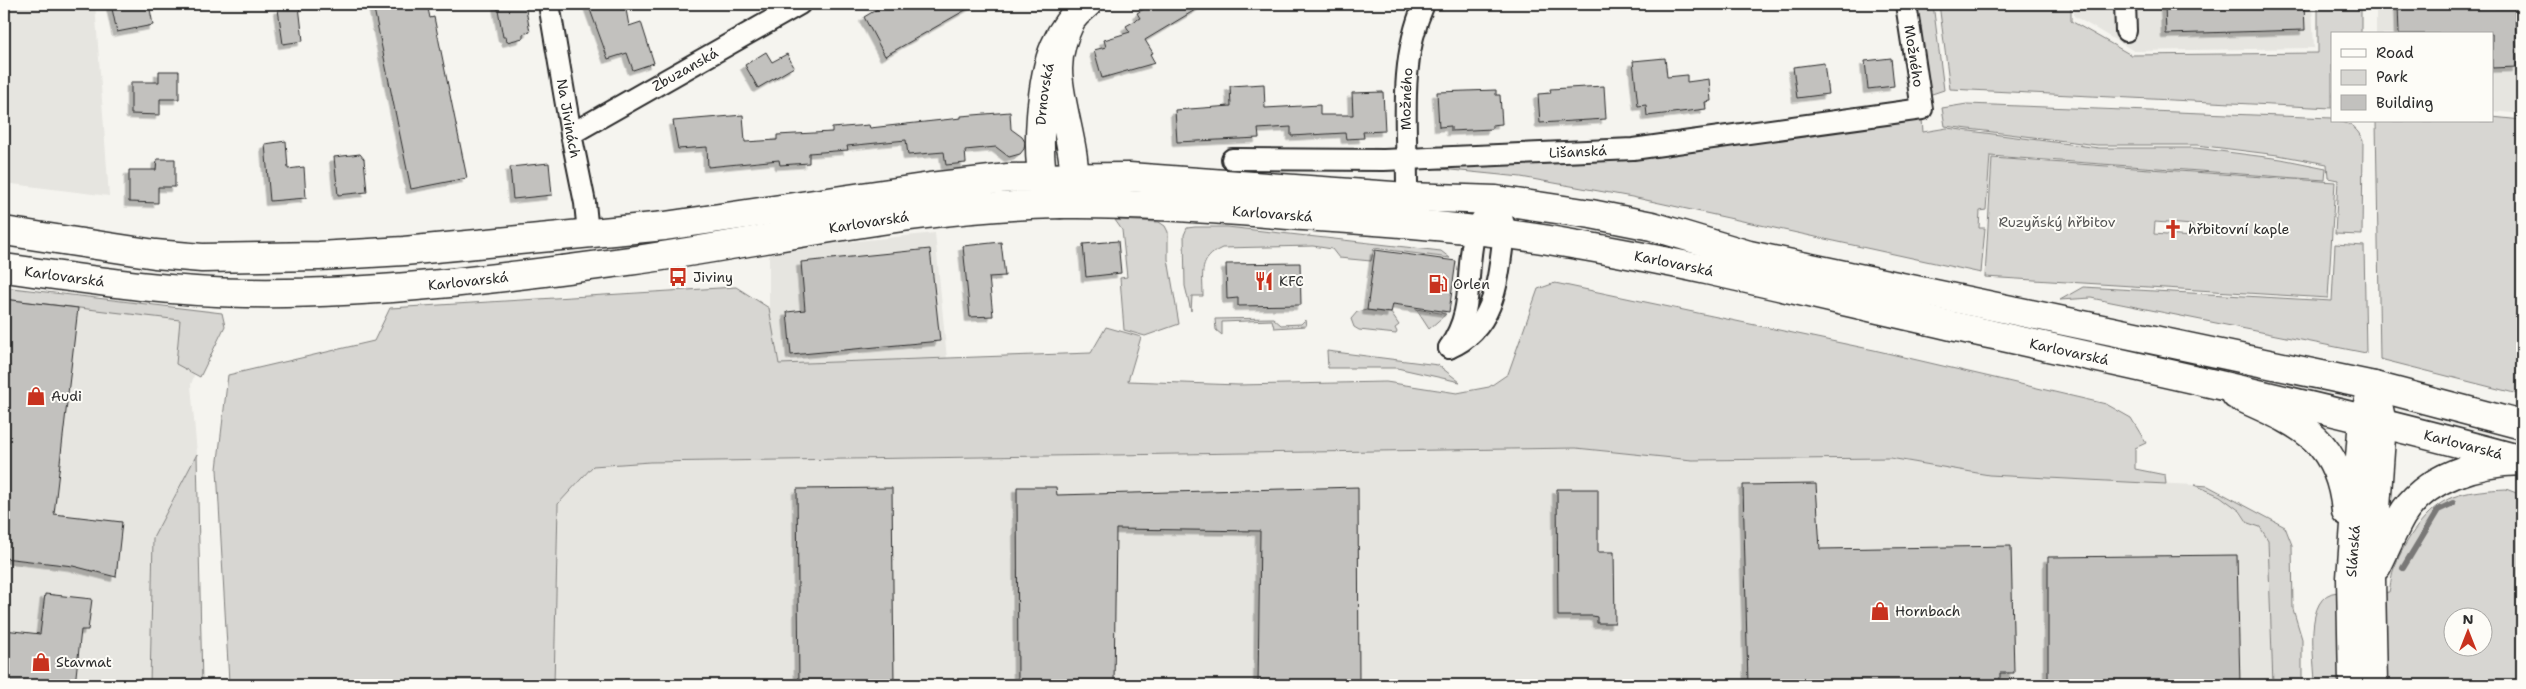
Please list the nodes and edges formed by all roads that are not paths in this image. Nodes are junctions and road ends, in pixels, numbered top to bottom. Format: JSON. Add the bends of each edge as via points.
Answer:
{"nodes":[{"id":1,"x":549,"y":4,"type":"edge"},
{"id":2,"x":800,"y":4,"type":"edge"},
{"id":3,"x":1424,"y":4,"type":"edge"},
{"id":4,"x":1906,"y":4,"type":"edge"},
{"id":5,"x":2125,"y":4,"type":"edge"},
{"id":6,"x":1080,"y":11,"type":"edge"},
{"id":7,"x":2126,"y":31,"type":"dead end"},
{"id":8,"x":1922,"y":109,"type":"joint"},
{"id":9,"x":571,"y":134,"type":"junction"},
{"id":10,"x":1232,"y":159,"type":"dead end"},
{"id":11,"x":1406,"y":159,"type":"junction"},
{"id":12,"x":1044,"y":176,"type":"junction"},
{"id":13,"x":1074,"y":176,"type":"junction"},
{"id":14,"x":1407,"y":197,"type":"junction"},
{"id":15,"x":1496,"y":200,"type":"junction"},
{"id":16,"x":1060,"y":204,"type":"junction"},
{"id":17,"x":4,"y":231,"type":"edge"},
{"id":18,"x":1475,"y":231,"type":"junction"},
{"id":19,"x":588,"y":233,"type":"junction"},
{"id":20,"x":1504,"y":233,"type":"junction"},
{"id":21,"x":4,"y":268,"type":"edge"},
{"id":22,"x":2207,"y":381,"type":"junction"},
{"id":23,"x":2374,"y":386,"type":"junction"},
{"id":24,"x":2373,"y":421,"type":"junction"},
{"id":25,"x":2522,"y":425,"type":"edge"},
{"id":26,"x":2522,"y":460,"type":"edge"},
{"id":27,"x":2361,"y":578,"type":"junction"},
{"id":28,"x":2353,"y":685,"type":"edge"},
{"id":29,"x":2373,"y":685,"type":"edge"}],
"edges":[{"from":1,"to":9,"type":"street","name":"Na Jivinách"},
{"from":2,"to":9,"type":"street","name":"Zbuzanská"},
{"from":3,"to":11,"type":"street","name":"Možného","via":[[1408,56]]},
{"from":4,"to":8,"type":"street","name":"Možného"},
{"from":5,"to":7,"type":"street"},
{"from":6,"to":12,"type":"main road","name":"Drnovská","via":[[1055,45],[1046,78],[1041,134]]},
{"from":6,"to":13,"type":"main road","name":"Drnovská","via":[[1061,46],[1058,69]]},
{"from":8,"to":11,"type":"street","name":"Lišanská","via":[[1633,149]]},
{"from":9,"to":19,"type":"street","name":"Na Jivinách"},
{"from":10,"to":11,"type":"street","name":"Lišanská"},
{"from":11,"to":14,"type":"street","name":"Možného"},
{"from":12,"to":13,"type":"main road","name":"Karlovarská"},
{"from":12,"to":16,"type":"main road","name":"Drnovská","via":[[1048,194]]},
{"from":12,"to":19,"type":"main road","name":"Karlovarská","via":[[930,187],[737,217]]},
{"from":13,"to":14,"type":"main road","name":"Karlovarská"},
{"from":13,"to":16,"type":"main road","via":[[1071,193]]},
{"from":14,"to":15,"type":"main road","name":"Karlovarská"},
{"from":15,"to":18,"type":"street"},
{"from":15,"to":20,"type":"street"},
{"from":15,"to":23,"type":"main road","name":"Karlovarská","via":[[1652,226],[1749,255]]},
{"from":16,"to":18,"type":"main road","name":"Karlovarská","via":[[1212,209]]},
{"from":16,"to":21,"type":"main road","name":"Karlovarská","via":[[922,215],[490,279],[334,291],[242,293],[166,289]]},
{"from":17,"to":19,"type":"main road","name":"Karlovarská","via":[[155,254],[257,258],[404,251]]},
{"from":18,"to":20,"type":"main road","name":"Karlovarská"},
{"from":18,"to":20,"type":"street","via":[[1468,303],[1458,336],[1449,348],[1475,333],[1486,313],[1494,295]]},
{"from":20,"to":22,"type":"main road","name":"Karlovarská","via":[[1640,257]]},
{"from":22,"to":24,"type":"main road","name":"Karlovarská"},
{"from":22,"to":27,"type":"main road","via":[[2294,422],[2309,432],[2331,457],[2343,487]]},
{"from":23,"to":24,"type":"main road","name":"Slánská"},
{"from":23,"to":25,"type":"main road","name":"Karlovarská"},
{"from":24,"to":26,"type":"main road","name":"Karlovarská"},
{"from":24,"to":27,"type":"main road","name":"Slánská"},
{"from":26,"to":27,"type":"main road","via":[[2476,467],[2440,480],[2429,488],[2401,516]]},
{"from":27,"to":28,"type":"main road","name":"Slánská"},
{"from":27,"to":29,"type":"main road","name":"Slánská"}]}
